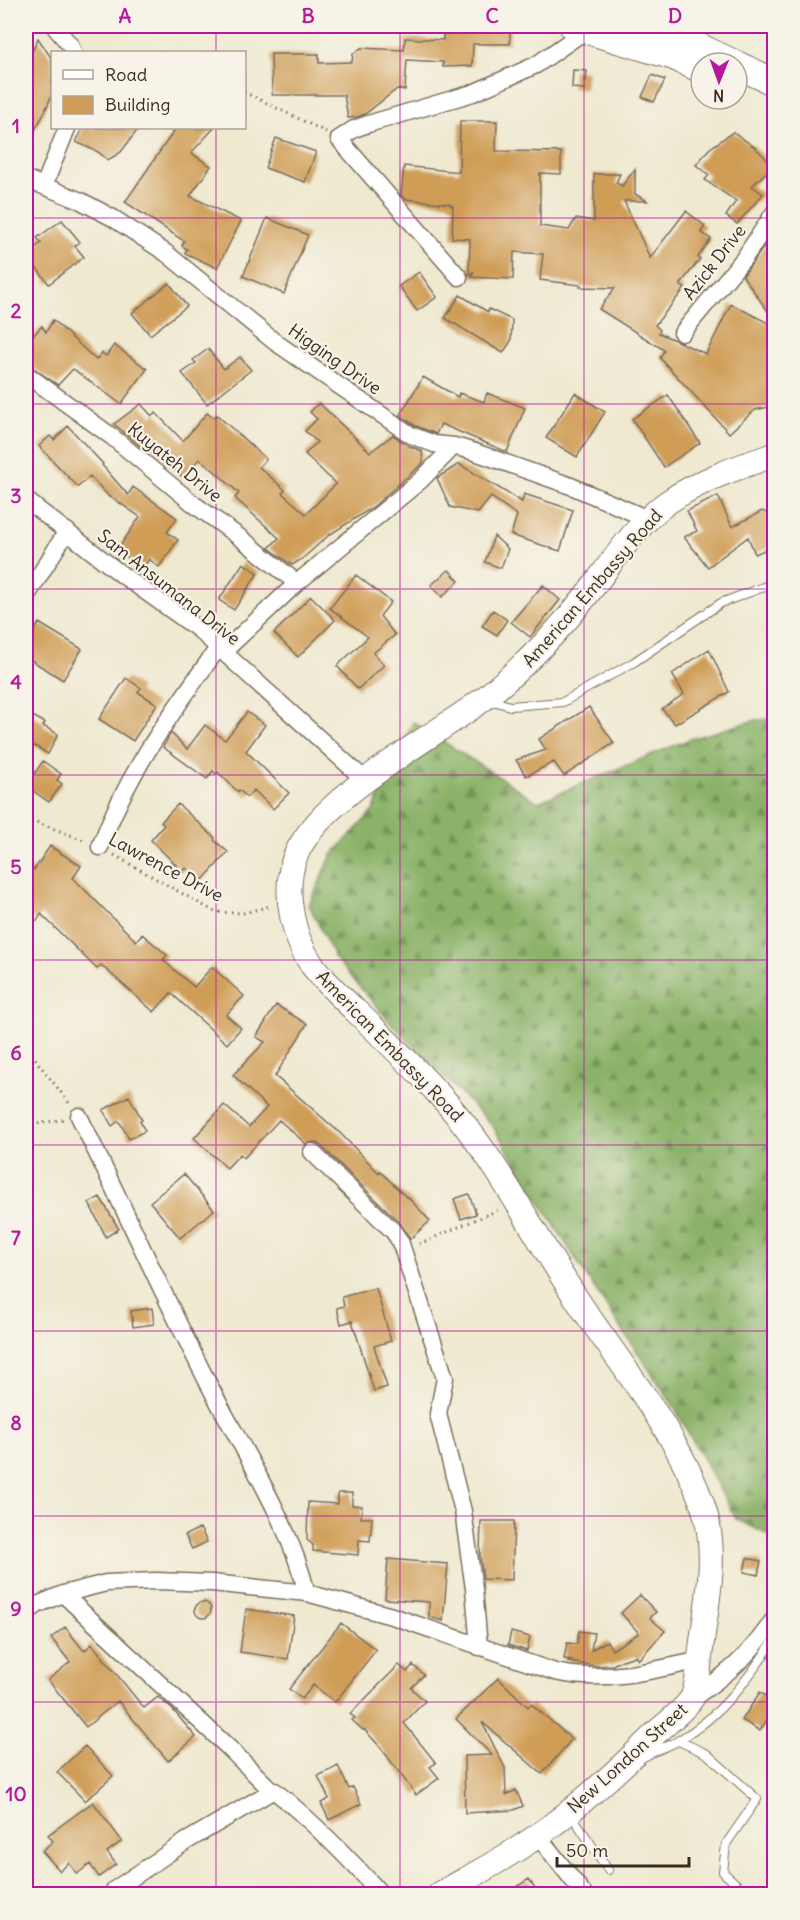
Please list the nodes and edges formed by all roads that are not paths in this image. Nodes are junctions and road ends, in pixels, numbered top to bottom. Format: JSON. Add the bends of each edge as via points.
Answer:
{"nodes":[{"id":1,"x":54,"y":26,"type":"edge"},
{"id":2,"x":640,"y":26,"type":"edge"},
{"id":3,"x":582,"y":27,"type":"edge"},
{"id":4,"x":73,"y":51,"type":"edge"},
{"id":5,"x":707,"y":51,"type":"edge"},
{"id":6,"x":689,"y":63,"type":"edge"},
{"id":7,"x":749,"y":70,"type":"edge"},
{"id":8,"x":774,"y":82,"type":"edge"},
{"id":9,"x":749,"y":91,"type":"edge"},
{"id":10,"x":774,"y":102,"type":"edge"},
{"id":11,"x":67,"y":129,"type":"edge"},
{"id":12,"x":26,"y":179,"type":"edge"},
{"id":13,"x":44,"y":186,"type":"junction"},
{"id":14,"x":774,"y":213,"type":"edge"},
{"id":15,"x":459,"y":277,"type":"dead end"},
{"id":16,"x":682,"y":333,"type":"dead end"},
{"id":17,"x":26,"y":374,"type":"edge"},
{"id":18,"x":454,"y":446,"type":"junction"},
{"id":19,"x":774,"y":455,"type":"edge"},
{"id":20,"x":26,"y":500,"type":"edge"},
{"id":21,"x":648,"y":519,"type":"junction"},
{"id":22,"x":67,"y":531,"type":"junction"},
{"id":23,"x":297,"y":583,"type":"junction"},
{"id":24,"x":774,"y":583,"type":"edge"},
{"id":25,"x":26,"y":597,"type":"edge"},
{"id":26,"x":221,"y":650,"type":"junction"},
{"id":27,"x":485,"y":699,"type":"junction"},
{"id":28,"x":366,"y":781,"type":"junction"},
{"id":29,"x":100,"y":847,"type":"road end"},
{"id":30,"x":79,"y":1116,"type":"road end"},
{"id":31,"x":312,"y":1152,"type":"dead end"},
{"id":32,"x":307,"y":1593,"type":"junction"},
{"id":33,"x":63,"y":1594,"type":"junction"},
{"id":34,"x":26,"y":1613,"type":"edge"},
{"id":35,"x":774,"y":1619,"type":"edge"},
{"id":36,"x":774,"y":1640,"type":"edge"},
{"id":37,"x":479,"y":1647,"type":"junction"},
{"id":38,"x":700,"y":1660,"type":"junction"},
{"id":39,"x":693,"y":1698,"type":"junction"},
{"id":40,"x":679,"y":1741,"type":"junction"},
{"id":41,"x":272,"y":1791,"type":"junction"},
{"id":42,"x":538,"y":1836,"type":"junction"},
{"id":43,"x":608,"y":1870,"type":"dead end"},
{"id":44,"x":114,"y":1890,"type":"dead end"},
{"id":45,"x":455,"y":1891,"type":"edge"},
{"id":46,"x":381,"y":1894,"type":"edge"},
{"id":47,"x":584,"y":1894,"type":"edge"},
{"id":48,"x":747,"y":1894,"type":"edge"}],
"edges":[{"from":1,"to":4,"type":"street"},
{"from":2,"to":5,"type":"main road"},
{"from":3,"to":6,"type":"main road"},
{"from":3,"to":15,"type":"street","via":[[536,65],[473,93],[354,129],[339,139]]},
{"from":7,"to":8,"type":"main road"},
{"from":9,"to":10,"type":"main road"},
{"from":11,"to":13,"type":"street"},
{"from":12,"to":13,"type":"street","name":"Higging Drive"},
{"from":13,"to":18,"type":"street","name":"Higging Drive","via":[[105,214],[166,253],[275,342],[411,435],[434,444]]},
{"from":14,"to":16,"type":"street","name":"Azick Drive","via":[[745,257]]},
{"from":17,"to":23,"type":"street","name":"Kuyateh Drive"},
{"from":18,"to":21,"type":"street","name":"Higging Drive","via":[[571,486]]},
{"from":18,"to":23,"type":"street","via":[[421,480]]},
{"from":19,"to":21,"type":"street","name":"American Embassy Road","via":[[726,471],[668,502]]},
{"from":20,"to":22,"type":"street","name":"Sam Ansumana Drive"},
{"from":21,"to":27,"type":"street","name":"American Embassy Road","via":[[556,633]]},
{"from":22,"to":25,"type":"street"},
{"from":22,"to":26,"type":"street","name":"Sam Ansumana Drive"},
{"from":23,"to":26,"type":"street"},
{"from":24,"to":27,"type":"lane","via":[[721,603],[634,662],[563,702],[510,706]]},
{"from":26,"to":28,"type":"street","name":"Sam Ansumana Drive"},
{"from":26,"to":29,"type":"street","via":[[161,728],[138,765],[112,813]]},
{"from":27,"to":28,"type":"street","name":"American Embassy Road"},
{"from":28,"to":38,"type":"street","name":"American Embassy Road","via":[[325,813],[308,833],[293,863],[290,901],[301,944],[311,963],[472,1133],[546,1252],[658,1418],[690,1474],[706,1513],[711,1561]]},
{"from":30,"to":32,"type":"street","via":[[204,1375],[287,1532]]},
{"from":31,"to":37,"type":"street","via":[[400,1240],[445,1378],[438,1414],[463,1511]]},
{"from":32,"to":33,"type":"street","via":[[156,1581],[106,1582]]},
{"from":32,"to":37,"type":"street","via":[[393,1616]]},
{"from":33,"to":34,"type":"street"},
{"from":33,"to":41,"type":"street"},
{"from":35,"to":39,"type":"street","via":[[745,1658]]},
{"from":36,"to":40,"type":"lane","via":[[744,1684],[704,1724]]},
{"from":37,"to":38,"type":"street","via":[[575,1677],[636,1674]]},
{"from":38,"to":39,"type":"street","name":"American Embassy Road"},
{"from":39,"to":42,"type":"street","name":"New London Street","via":[[600,1787]]},
{"from":40,"to":43,"type":"lane","via":[[648,1754],[595,1792],[573,1817]]},
{"from":40,"to":48,"type":"lane","via":[[707,1754],[757,1799],[726,1844],[723,1872]]},
{"from":41,"to":44,"type":"street"},
{"from":41,"to":46,"type":"street","via":[[339,1847]]},
{"from":42,"to":45,"type":"street","name":"New London Street"},
{"from":42,"to":47,"type":"street"}]}
